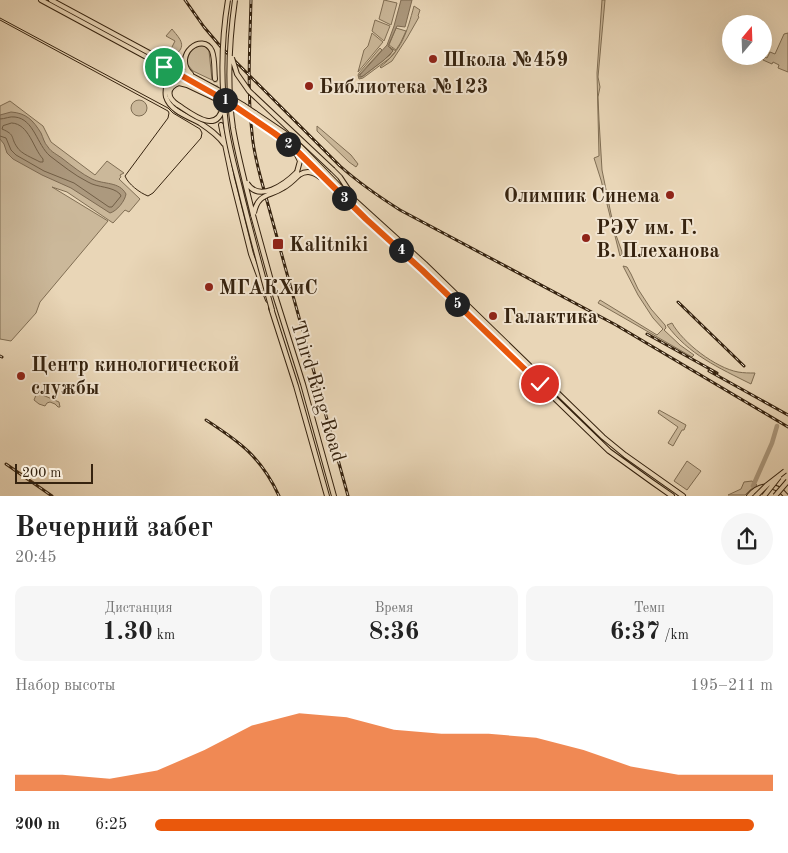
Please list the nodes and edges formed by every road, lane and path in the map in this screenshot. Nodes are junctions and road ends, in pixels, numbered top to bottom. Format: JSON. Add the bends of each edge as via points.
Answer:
{"nodes":[{"id":1,"x":41,"y":0,"type":"edge"},
{"id":2,"x":51,"y":0,"type":"edge"},
{"id":3,"x":228,"y":0,"type":"edge"},
{"id":4,"x":235,"y":0,"type":"edge"},
{"id":5,"x":230,"y":40,"type":"junction"},
{"id":6,"x":161,"y":64,"type":"junction"},
{"id":7,"x":215,"y":79,"type":"tunnel mouth"},
{"id":8,"x":199,"y":82,"type":"junction"},
{"id":9,"x":166,"y":97,"type":"junction"},
{"id":10,"x":224,"y":102,"type":"junction"},
{"id":11,"x":243,"y":112,"type":"junction"},
{"id":12,"x":221,"y":125,"type":"tunnel mouth"},
{"id":13,"x":293,"y":147,"type":"junction"},
{"id":14,"x":226,"y":148,"type":"junction"},
{"id":15,"x":298,"y":173,"type":"junction"},
{"id":16,"x":244,"y":179,"type":"junction"},
{"id":17,"x":329,"y":183,"type":"junction"},
{"id":18,"x":361,"y":206,"type":"junction"},
{"id":19,"x":253,"y":215,"type":"junction"},
{"id":20,"x":272,"y":310,"type":"junction"},
{"id":21,"x":787,"y":470,"type":"edge"},
{"id":22,"x":788,"y":481,"type":"edge"},
{"id":23,"x":327,"y":496,"type":"edge"},
{"id":24,"x":334,"y":496,"type":"edge"},
{"id":25,"x":672,"y":496,"type":"edge"},
{"id":26,"x":683,"y":496,"type":"edge"},
{"id":27,"x":749,"y":496,"type":"edge"},
{"id":28,"x":756,"y":496,"type":"edge"},
{"id":29,"x":764,"y":496,"type":"edge"},
{"id":30,"x":775,"y":496,"type":"edge"},
{"id":31,"x":786,"y":496,"type":"edge"}],
"edges":[{"from":1,"to":6,"type":"main road"},
{"from":2,"to":8,"type":"main road"},
{"from":3,"to":10,"type":"main road","name":"Third Ring Road","bridge":true,"via":[[223,56]]},
{"from":4,"to":5,"type":"main road","name":"Third Ring Road","bridge":true},
{"from":5,"to":16,"type":"main road","name":"Third Ring Road","bridge":true,"via":[[231,110]]},
{"from":5,"to":18,"type":"main road","bridge":true,"via":[[234,66],[249,91],[340,177]]},
{"from":6,"to":8,"type":"main road"},
{"from":6,"to":9,"type":"main road","via":[[168,74]]},
{"from":7,"to":8,"type":"main road","via":[[211,51],[206,45],[199,44],[189,50],[184,64]]},
{"from":8,"to":9,"type":"main road","via":[[177,80],[169,84]]},
{"from":8,"to":11,"type":"main road"},
{"from":8,"to":18,"type":"main road","bridge":true,"via":[[243,105],[280,130]]},
{"from":9,"to":14,"type":"main road","via":[[175,109],[210,130]]},
{"from":10,"to":11,"type":"main road","bridge":true,"via":[[222,112],[220,116],[208,122],[178,105],[171,99],[170,90],[182,83]]},
{"from":10,"to":20,"type":"main road","name":"Third Ring Road","bridge":true,"via":[[230,147]]},
{"from":11,"to":13,"type":"main road","bridge":true},
{"from":12,"to":14,"type":"main road"},
{"from":13,"to":15,"type":"main road","via":[[300,161]]},
{"from":13,"to":17,"type":"main road"},
{"from":14,"to":20,"type":"main road","bridge":true,"via":[[251,254]]},
{"from":15,"to":16,"type":"main road","bridge":true,"via":[[282,185],[263,192],[254,191]]},
{"from":15,"to":17,"type":"main road","via":[[312,172]]},
{"from":15,"to":19,"type":"main road","bridge":true,"via":[[284,188],[260,199]]},
{"from":16,"to":19,"type":"main road","name":"Third Ring Road","bridge":true},
{"from":17,"to":25,"type":"main road","via":[[609,450]]},
{"from":18,"to":26,"type":"main road","via":[[603,437]]},
{"from":19,"to":24,"type":"main road","name":"Third Ring Road"},
{"from":20,"to":23,"type":"main road","name":"Third Ring Road"},
{"from":21,"to":28,"type":"main road","bridge":true},
{"from":21,"to":29,"type":"main road","bridge":true},
{"from":22,"to":30,"type":"main road","bridge":true},
{"from":27,"to":31,"type":"main road","via":[[757,488],[769,486],[778,488]]}]}
